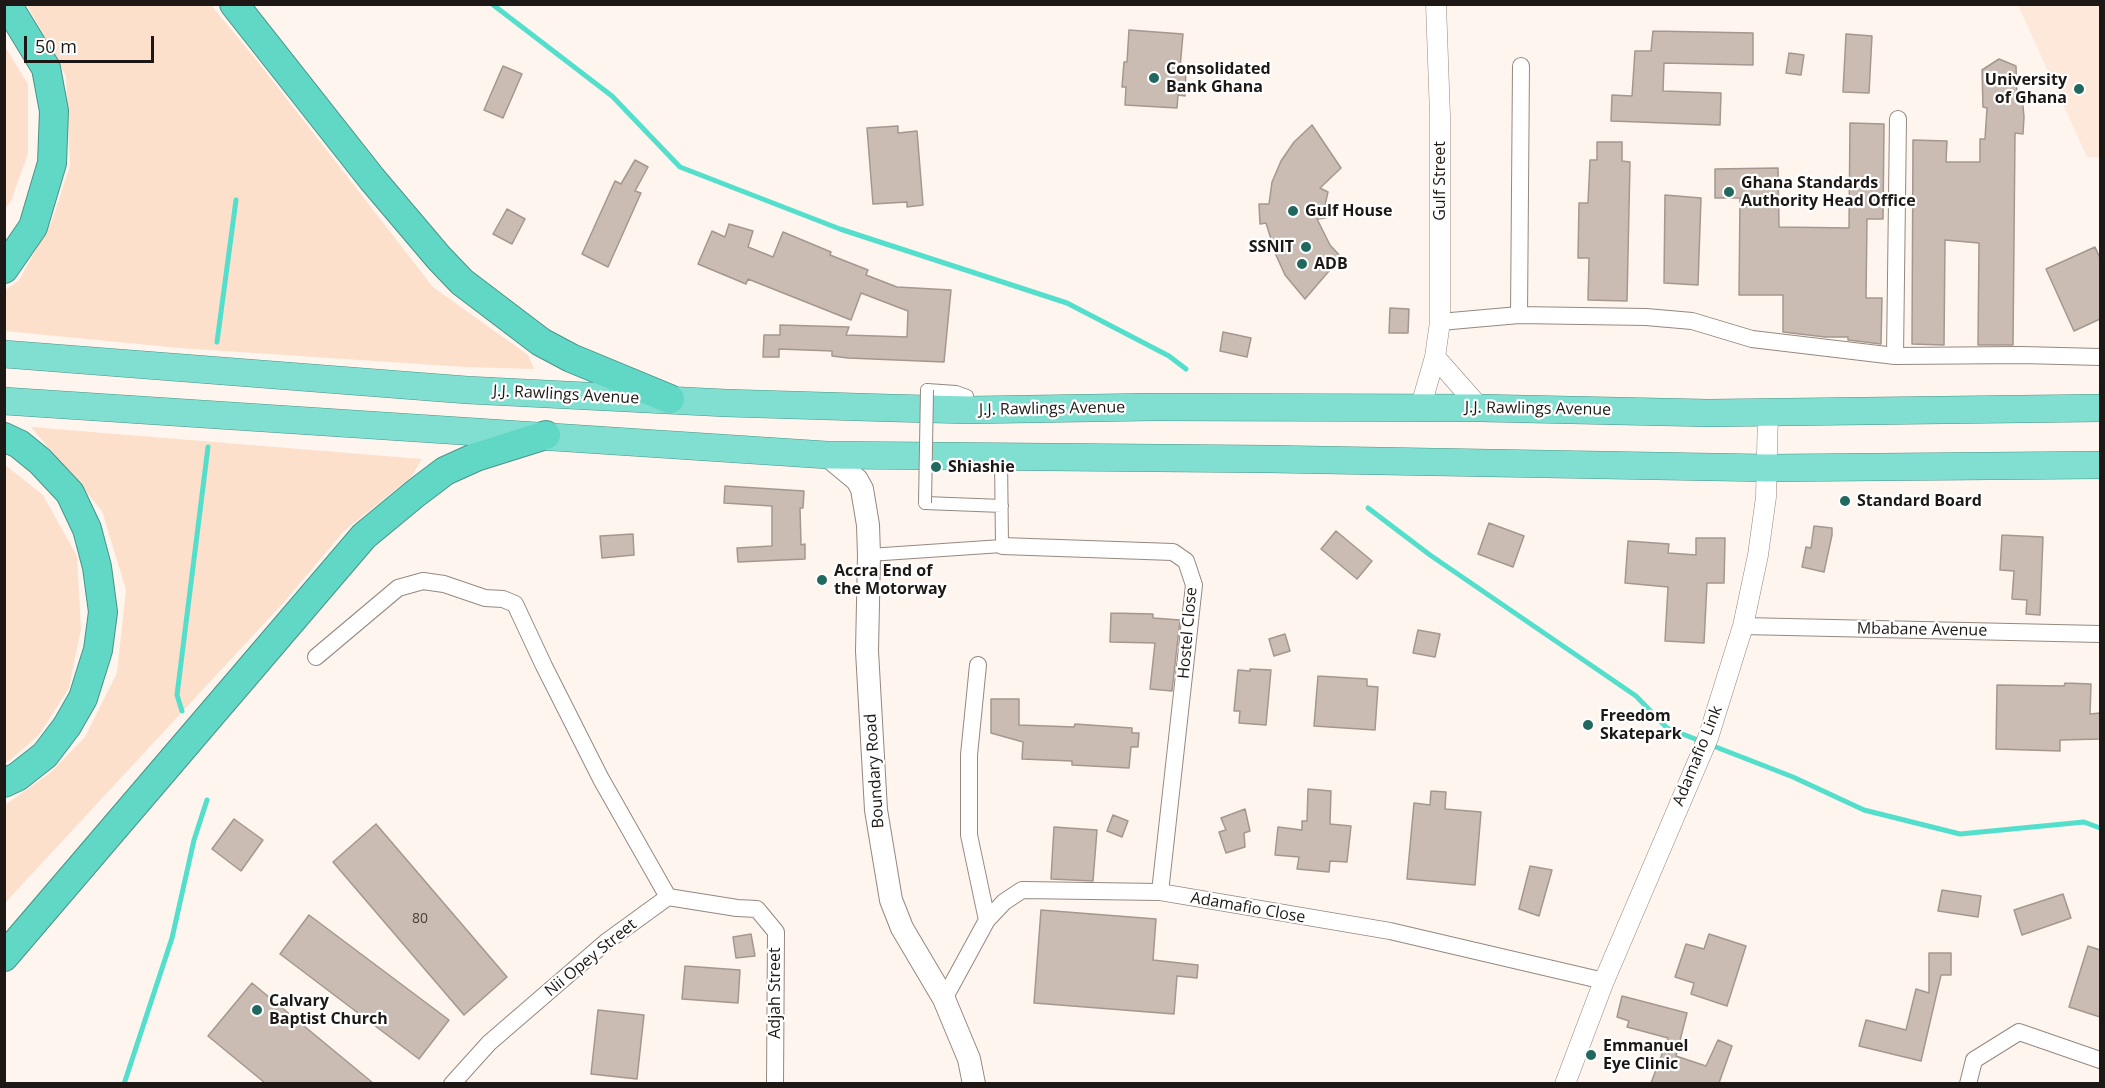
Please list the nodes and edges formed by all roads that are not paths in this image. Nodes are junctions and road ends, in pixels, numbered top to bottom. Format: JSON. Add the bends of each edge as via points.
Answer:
{"nodes":[{"id":1,"x":7,"y":4,"type":"edge"},
{"id":2,"x":234,"y":4,"type":"edge"},
{"id":3,"x":1436,"y":4,"type":"edge"},
{"id":4,"x":1521,"y":66,"type":"dead end"},
{"id":5,"x":1898,"y":119,"type":"dead end"},
{"id":6,"x":4,"y":269,"type":"edge"},
{"id":7,"x":1519,"y":315,"type":"junction"},
{"id":8,"x":1440,"y":322,"type":"junction"},
{"id":9,"x":4,"y":354,"type":"edge"},
{"id":10,"x":1895,"y":356,"type":"junction"},
{"id":11,"x":1435,"y":357,"type":"junction"},
{"id":12,"x":2100,"y":357,"type":"edge"},
{"id":13,"x":670,"y":399,"type":"junction"},
{"id":14,"x":4,"y":401,"type":"edge"},
{"id":15,"x":1480,"y":408,"type":"junction"},
{"id":16,"x":2100,"y":408,"type":"edge"},
{"id":17,"x":1420,"y":409,"type":"junction"},
{"id":18,"x":969,"y":410,"type":"junction"},
{"id":19,"x":1768,"y":412,"type":"junction"},
{"id":20,"x":546,"y":435,"type":"junction"},
{"id":21,"x":4,"y":437,"type":"edge"},
{"id":22,"x":827,"y":454,"type":"junction"},
{"id":23,"x":1001,"y":457,"type":"junction"},
{"id":24,"x":2100,"y":465,"type":"edge"},
{"id":25,"x":1768,"y":468,"type":"junction"},
{"id":26,"x":1002,"y":506,"type":"junction"},
{"id":27,"x":1002,"y":546,"type":"junction"},
{"id":28,"x":869,"y":555,"type":"junction"},
{"id":29,"x":1743,"y":626,"type":"junction"},
{"id":30,"x":2100,"y":634,"type":"edge"},
{"id":31,"x":316,"y":657,"type":"dead end"},
{"id":32,"x":978,"y":665,"type":"dead end"},
{"id":33,"x":4,"y":783,"type":"edge"},
{"id":34,"x":1160,"y":892,"type":"junction"},
{"id":35,"x":668,"y":897,"type":"junction"},
{"id":36,"x":987,"y":920,"type":"junction"},
{"id":37,"x":4,"y":957,"type":"edge"},
{"id":38,"x":1605,"y":981,"type":"junction"},
{"id":39,"x":944,"y":999,"type":"junction"},
{"id":40,"x":2100,"y":1060,"type":"edge"},
{"id":41,"x":452,"y":1083,"type":"edge"},
{"id":42,"x":775,"y":1083,"type":"edge"},
{"id":43,"x":974,"y":1083,"type":"edge"},
{"id":44,"x":1565,"y":1083,"type":"edge"},
{"id":45,"x":1968,"y":1083,"type":"edge"}],
"edges":[{"from":1,"to":6,"type":"highway","via":[[46,68],[54,111],[52,163],[33,227]]},
{"from":2,"to":13,"type":"highway","via":[[372,179],[462,282],[541,342]]},
{"from":3,"to":8,"type":"street","name":"Gulf Street"},
{"from":4,"to":7,"type":"street"},
{"from":5,"to":10,"type":"street"},
{"from":7,"to":8,"type":"street"},
{"from":7,"to":10,"type":"street","via":[[1692,321],[1752,339]]},
{"from":8,"to":11,"type":"street","name":"Gulf Street"},
{"from":9,"to":13,"type":"highway","name":"J.J. Rawlings Avenue","via":[[467,390]]},
{"from":10,"to":12,"type":"street"},
{"from":11,"to":15,"type":"street"},
{"from":11,"to":17,"type":"street","name":"Gulf Street"},
{"from":13,"to":18,"type":"highway","name":"J.J. Rawlings Avenue","via":[[891,403]]},
{"from":14,"to":20,"type":"highway"},
{"from":15,"to":17,"type":"highway","name":"J.J. Rawlings Avenue"},
{"from":15,"to":19,"type":"highway","name":"J.J. Rawlings Avenue"},
{"from":16,"to":19,"type":"highway","name":"J.J. Rawlings Avenue"},
{"from":17,"to":18,"type":"highway","name":"J.J. Rawlings Avenue"},
{"from":18,"to":26,"type":"street","bridge":true,"via":[[967,396],[927,390],[925,503]]},
{"from":19,"to":25,"type":"street","name":"Adamafio Link"},
{"from":20,"to":22,"type":"highway"},
{"from":20,"to":37,"type":"highway","via":[[445,471],[364,536]]},
{"from":21,"to":33,"type":"highway","via":[[19,444],[70,493],[87,529],[103,612],[98,650],[83,698],[67,726],[45,755]]},
{"from":22,"to":23,"type":"highway"},
{"from":22,"to":28,"type":"main road","name":"Boundary Road","via":[[847,469],[862,489]]},
{"from":23,"to":25,"type":"highway"},
{"from":23,"to":26,"type":"street"},
{"from":24,"to":25,"type":"highway"},
{"from":25,"to":29,"type":"street","name":"Adamafio Link","via":[[1758,555]]},
{"from":26,"to":27,"type":"street"},
{"from":27,"to":28,"type":"street"},
{"from":27,"to":34,"type":"street","name":"Hostel Close","via":[[1173,552],[1186,561],[1194,585]]},
{"from":28,"to":39,"type":"main road","name":"Boundary Road","via":[[867,651],[876,810],[886,877],[902,928]]},
{"from":29,"to":30,"type":"street","name":"Mbabane Avenue"},
{"from":29,"to":38,"type":"street","name":"Adamafio Link","via":[[1708,738]]},
{"from":31,"to":35,"type":"street","via":[[398,588],[423,581],[515,604],[601,779]]},
{"from":32,"to":36,"type":"street","via":[[969,755],[969,835]]},
{"from":34,"to":36,"type":"street","name":"Adamafio Close","via":[[1022,890]]},
{"from":34,"to":38,"type":"street","name":"Adamafio Close","via":[[1390,931]]},
{"from":35,"to":41,"type":"street","name":"Nii Opey Street","via":[[606,942],[489,1043]]},
{"from":35,"to":42,"type":"street","name":"Adjah Street","via":[[757,909],[776,932]]},
{"from":36,"to":39,"type":"street","name":"Adamafio Close"},
{"from":38,"to":44,"type":"street","name":"Adamafio Link"},
{"from":39,"to":43,"type":"main road","name":"Boundary Road","via":[[969,1059]]},
{"from":40,"to":45,"type":"street","via":[[2019,1032],[1974,1060]]}]}
